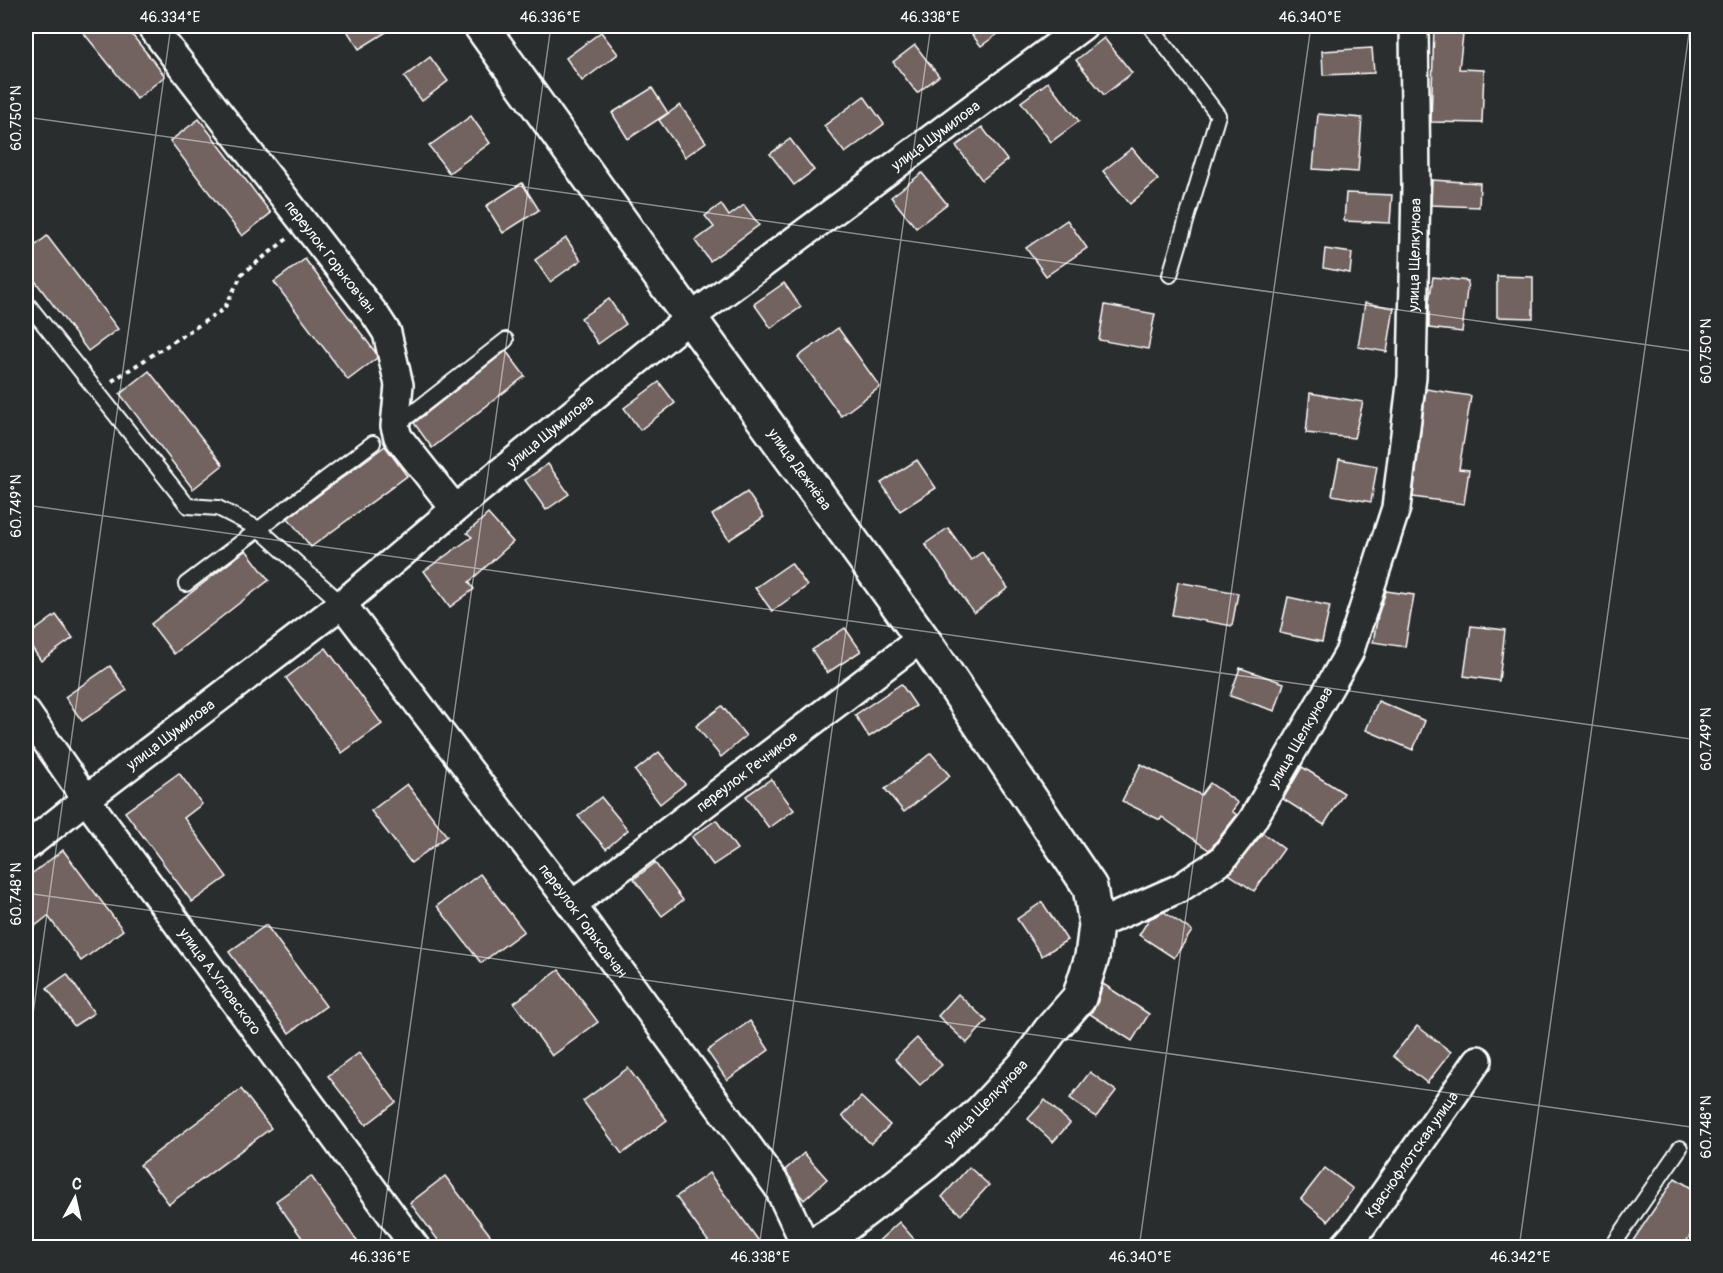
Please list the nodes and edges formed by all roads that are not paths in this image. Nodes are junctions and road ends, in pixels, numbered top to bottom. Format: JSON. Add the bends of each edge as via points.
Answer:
{"nodes":[{"id":1,"x":151,"y":26,"type":"edge"},
{"id":2,"x":482,"y":26,"type":"edge"},
{"id":3,"x":1083,"y":26,"type":"edge"},
{"id":4,"x":1150,"y":26,"type":"edge"},
{"id":5,"x":1414,"y":26,"type":"edge"},
{"id":6,"x":1170,"y":275,"type":"dead end"},
{"id":7,"x":26,"y":302,"type":"edge"},
{"id":8,"x":690,"y":318,"type":"junction"},
{"id":9,"x":506,"y":340,"type":"dead end"},
{"id":10,"x":395,"y":426,"type":"junction"},
{"id":11,"x":373,"y":443,"type":"dead end"},
{"id":12,"x":455,"y":509,"type":"junction"},
{"id":13,"x":259,"y":529,"type":"junction"},
{"id":14,"x":186,"y":584,"type":"dead end"},
{"id":15,"x":342,"y":604,"type":"junction"},
{"id":16,"x":922,"y":638,"type":"junction"},
{"id":17,"x":28,"y":722,"type":"edge"},
{"id":18,"x":86,"y":799,"type":"junction"},
{"id":19,"x":26,"y":847,"type":"edge"},
{"id":20,"x":572,"y":904,"type":"junction"},
{"id":21,"x":1096,"y":925,"type":"junction"},
{"id":22,"x":1478,"y":1060,"type":"dead end"},
{"id":23,"x":1680,"y":1148,"type":"dead end"},
{"id":24,"x":416,"y":1248,"type":"edge"},
{"id":25,"x":808,"y":1248,"type":"edge"},
{"id":26,"x":1343,"y":1248,"type":"edge"},
{"id":27,"x":1611,"y":1248,"type":"edge"}],
"edges":[{"from":1,"to":10,"type":"street","name":"переулок Горьковчан","via":[[387,333],[399,385]]},
{"from":2,"to":8,"type":"main road","name":"улица Дежнёва"},
{"from":3,"to":8,"type":"street","name":"улица Шумилова"},
{"from":4,"to":6,"type":"lane","via":[[1218,116]]},
{"from":5,"to":21,"type":"street","name":"улица Щелкунова","via":[[1412,377],[1396,508],[1349,653],[1252,821],[1221,860],[1180,888]]},
{"from":7,"to":13,"type":"lane","via":[[188,506],[218,508]]},
{"from":8,"to":12,"type":"street","name":"улица Шумилова"},
{"from":8,"to":16,"type":"main road","name":"улица Дежнёва"},
{"from":9,"to":10,"type":"lane"},
{"from":10,"to":12,"type":"street","via":[[398,437]]},
{"from":11,"to":13,"type":"lane"},
{"from":12,"to":15,"type":"street","name":"улица Шумилова"},
{"from":13,"to":14,"type":"lane"},
{"from":13,"to":15,"type":"lane"},
{"from":15,"to":18,"type":"street","name":"улица Шумилова"},
{"from":15,"to":20,"type":"street","name":"переулок Горьковчан"},
{"from":16,"to":20,"type":"street","name":"переулок Речников"},
{"from":16,"to":21,"type":"main road","name":"улица Дежнёва","via":[[1090,887]]},
{"from":17,"to":18,"type":"street","name":"улица А.Угловского"},
{"from":18,"to":19,"type":"street","name":"улица Шумилова"},
{"from":18,"to":24,"type":"street","name":"улица А.Угловского"},
{"from":20,"to":25,"type":"street","name":"переулок Горьковчан","via":[[778,1187]]},
{"from":21,"to":25,"type":"main road","name":"улица Щелкунова","via":[[1092,957],[1079,998],[1026,1064],[925,1164],[844,1226]]},
{"from":22,"to":26,"type":"street","name":"Краснофлотская улица"},
{"from":23,"to":27,"type":"lane"}]}
